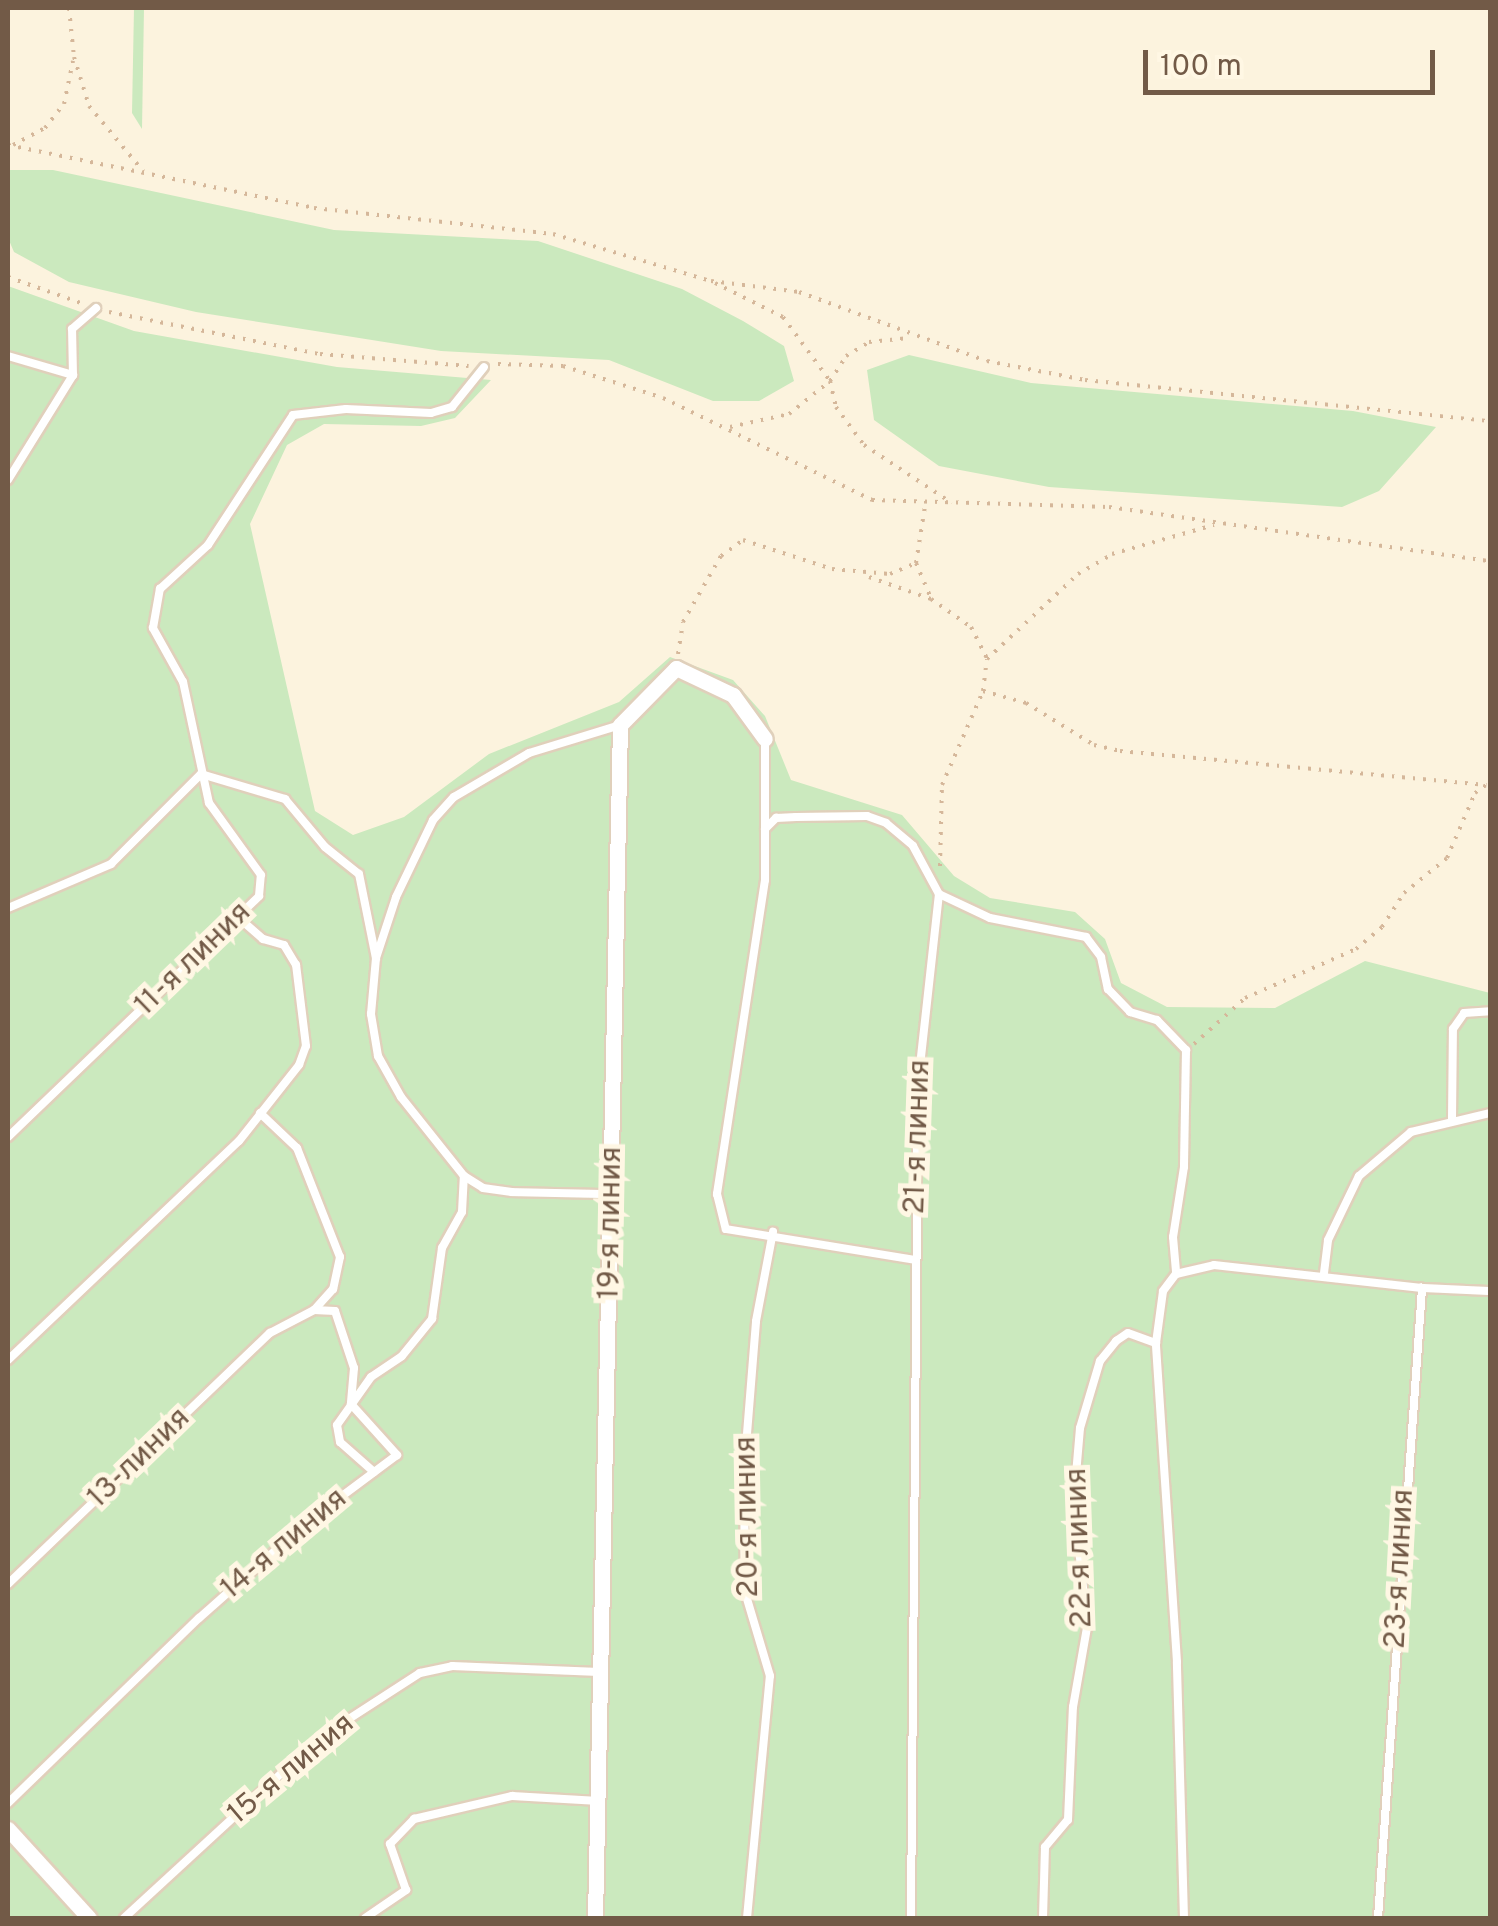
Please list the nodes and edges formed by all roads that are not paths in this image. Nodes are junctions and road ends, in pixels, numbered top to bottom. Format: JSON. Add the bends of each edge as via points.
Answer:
{"nodes":[{"id":1,"x":96,"y":308,"type":"road end"},
{"id":2,"x":8,"y":356,"type":"edge"},
{"id":3,"x":484,"y":367,"type":"road end"},
{"id":4,"x":73,"y":374,"type":"junction"},
{"id":5,"x":8,"y":480,"type":"edge"},
{"id":6,"x":620,"y":724,"type":"junction"},
{"id":7,"x":764,"y":740,"type":"joint"},
{"id":8,"x":201,"y":774,"type":"junction"},
{"id":9,"x":765,"y":829,"type":"junction"},
{"id":10,"x":939,"y":894,"type":"junction"},
{"id":11,"x":8,"y":908,"type":"edge"},
{"id":12,"x":238,"y":918,"type":"junction"},
{"id":13,"x":376,"y":958,"type":"junction"},
{"id":14,"x":1490,"y":1010,"type":"edge"},
{"id":15,"x":260,"y":1113,"type":"junction"},
{"id":16,"x":1490,"y":1113,"type":"edge"},
{"id":17,"x":1452,"y":1119,"type":"junction"},
{"id":18,"x":8,"y":1137,"type":"edge"},
{"id":19,"x":464,"y":1176,"type":"junction"},
{"id":20,"x":612,"y":1194,"type":"junction"},
{"id":21,"x":773,"y":1232,"type":"junction"},
{"id":22,"x":915,"y":1260,"type":"junction"},
{"id":23,"x":1324,"y":1273,"type":"junction"},
{"id":24,"x":1176,"y":1274,"type":"junction"},
{"id":25,"x":1422,"y":1288,"type":"junction"},
{"id":26,"x":1490,"y":1291,"type":"edge"},
{"id":27,"x":314,"y":1310,"type":"junction"},
{"id":28,"x":1156,"y":1343,"type":"junction"},
{"id":29,"x":8,"y":1360,"type":"edge"},
{"id":30,"x":351,"y":1404,"type":"junction"},
{"id":31,"x":374,"y":1472,"type":"junction"},
{"id":32,"x":8,"y":1584,"type":"edge"},
{"id":33,"x":602,"y":1672,"type":"junction"},
{"id":34,"x":599,"y":1801,"type":"junction"},
{"id":35,"x":8,"y":1803,"type":"edge"},
{"id":36,"x":8,"y":1828,"type":"edge"},
{"id":37,"x":89,"y":1918,"type":"edge"},
{"id":38,"x":124,"y":1918,"type":"edge"},
{"id":39,"x":365,"y":1918,"type":"edge"},
{"id":40,"x":595,"y":1918,"type":"edge"},
{"id":41,"x":747,"y":1918,"type":"edge"},
{"id":42,"x":911,"y":1918,"type":"edge"},
{"id":43,"x":1044,"y":1918,"type":"edge"},
{"id":44,"x":1184,"y":1918,"type":"edge"},
{"id":45,"x":1378,"y":1918,"type":"edge"}],
"edges":[{"from":1,"to":4,"type":"lane","via":[[72,329]]},
{"from":2,"to":4,"type":"lane"},
{"from":3,"to":8,"type":"lane","name":"11-я линия","via":[[452,407],[431,413],[346,408],[293,416],[208,545],[160,589],[154,628],[183,682]]},
{"from":4,"to":5,"type":"lane"},
{"from":6,"to":7,"type":"street","via":[[676,668],[734,695]]},
{"from":6,"to":13,"type":"lane","via":[[530,754],[454,797],[421,845]]},
{"from":6,"to":20,"type":"street","name":"19-я линия","via":[[612,864]]},
{"from":7,"to":9,"type":"lane"},
{"from":8,"to":11,"type":"lane","via":[[111,864]]},
{"from":8,"to":12,"type":"lane","name":"11-я линия","via":[[209,803],[261,875],[260,896]]},
{"from":8,"to":13,"type":"lane","via":[[285,799],[359,874]]},
{"from":9,"to":10,"type":"lane","via":[[776,818],[796,816],[867,816],[886,823],[913,846]]},
{"from":9,"to":21,"type":"lane","via":[[744,1049],[717,1194],[726,1228]]},
{"from":10,"to":22,"type":"lane","name":"21-я линия","via":[[918,1084]]},
{"from":10,"to":24,"type":"lane","via":[[990,918],[1086,937],[1101,957],[1108,989],[1130,1012],[1156,1020],[1186,1050]]},
{"from":12,"to":15,"type":"lane","via":[[263,939],[284,944],[296,965],[306,1046]]},
{"from":12,"to":18,"type":"lane","name":"11-я линия"},
{"from":13,"to":19,"type":"lane","via":[[371,1014],[378,1056]]},
{"from":14,"to":17,"type":"lane","via":[[1464,1013],[1453,1029]]},
{"from":15,"to":27,"type":"lane","via":[[297,1148],[340,1257],[334,1289]]},
{"from":15,"to":29,"type":"lane"},
{"from":16,"to":17,"type":"lane"},
{"from":17,"to":23,"type":"lane","via":[[1411,1132],[1359,1176],[1328,1240]]},
{"from":19,"to":20,"type":"lane","via":[[498,1190]]},
{"from":19,"to":30,"type":"lane","via":[[462,1212],[442,1248],[432,1319]]},
{"from":20,"to":33,"type":"street","name":"19-я линия"},
{"from":21,"to":22,"type":"lane"},
{"from":21,"to":41,"type":"lane","name":"20-я линия","via":[[756,1321],[744,1470],[745,1592],[770,1676],[750,1828]]},
{"from":22,"to":42,"type":"lane","name":"21-я линия"},
{"from":23,"to":24,"type":"lane","via":[[1214,1266]]},
{"from":23,"to":25,"type":"lane"},
{"from":24,"to":28,"type":"lane","via":[[1163,1292]]},
{"from":25,"to":26,"type":"lane"},
{"from":25,"to":45,"type":"lane","name":"23-я линия"},
{"from":27,"to":30,"type":"lane","via":[[335,1312],[345,1332],[354,1368]]},
{"from":27,"to":32,"type":"lane","name":"13-линия","via":[[270,1333]]},
{"from":28,"to":43,"type":"lane","name":"22-я линия","via":[[1128,1333],[1116,1341],[1100,1361],[1080,1428],[1074,1498],[1087,1628],[1072,1707],[1068,1820],[1045,1847]]},
{"from":28,"to":44,"type":"lane","via":[[1177,1662]]},
{"from":30,"to":31,"type":"lane","via":[[337,1425],[340,1442]]},
{"from":30,"to":31,"type":"lane","name":"14-я линия","via":[[397,1456]]},
{"from":31,"to":35,"type":"lane","name":"14-я линия","via":[[199,1618]]},
{"from":33,"to":34,"type":"street","name":"19-я линия"},
{"from":33,"to":38,"type":"lane","name":"15-я линия","via":[[452,1666],[420,1673],[321,1737]]},
{"from":34,"to":39,"type":"lane","via":[[512,1796],[414,1819],[390,1844],[406,1890]]},
{"from":34,"to":40,"type":"street","name":"19-я линия"},
{"from":36,"to":37,"type":"street"}]}
